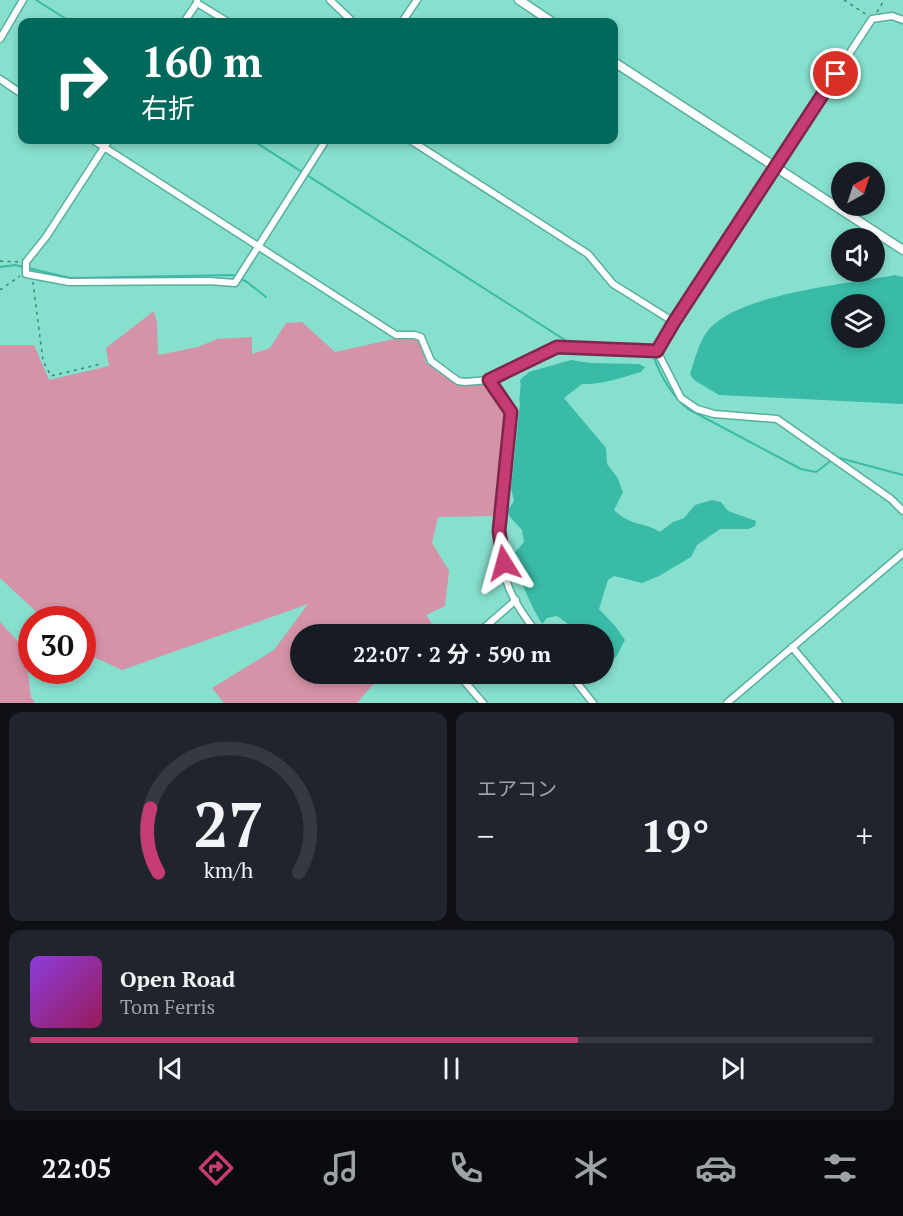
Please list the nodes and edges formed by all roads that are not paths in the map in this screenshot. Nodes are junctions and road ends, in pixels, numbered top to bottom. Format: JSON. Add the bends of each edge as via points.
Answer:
{"nodes":[{"id":1,"x":23,"y":0,"type":"edge"},
{"id":2,"x":330,"y":0,"type":"edge"},
{"id":3,"x":417,"y":0,"type":"edge"},
{"id":4,"x":519,"y":0,"type":"edge"},
{"id":5,"x":197,"y":1,"type":"edge"},
{"id":6,"x":186,"y":18,"type":"edge"},
{"id":7,"x":222,"y":18,"type":"edge"},
{"id":8,"x":349,"y":18,"type":"edge"},
{"id":9,"x":405,"y":18,"type":"edge"},
{"id":10,"x":546,"y":18,"type":"edge"},
{"id":11,"x":903,"y":20,"type":"edge"},
{"id":12,"x":0,"y":39,"type":"edge"},
{"id":13,"x":618,"y":65,"type":"edge"},
{"id":14,"x":0,"y":80,"type":"edge"},
{"id":15,"x":18,"y":91,"type":"edge"},
{"id":16,"x":99,"y":144,"type":"edge"},
{"id":17,"x":106,"y":144,"type":"edge"},
{"id":18,"x":323,"y":144,"type":"edge"},
{"id":19,"x":416,"y":144,"type":"edge"},
{"id":20,"x":104,"y":147,"type":"junction"},
{"id":21,"x":776,"y":168,"type":"junction"},
{"id":22,"x":257,"y":245,"type":"junction"},
{"id":23,"x":903,"y":250,"type":"edge"},
{"id":24,"x":674,"y":322,"type":"junction"},
{"id":25,"x":657,"y":351,"type":"junction"},
{"id":26,"x":489,"y":380,"type":"junction"},
{"id":27,"x":903,"y":512,"type":"edge"},
{"id":28,"x":903,"y":553,"type":"edge"},
{"id":29,"x":516,"y":600,"type":"junction"},
{"id":30,"x":488,"y":624,"type":"edge"},
{"id":31,"x":532,"y":624,"type":"edge"},
{"id":32,"x":792,"y":647,"type":"junction"},
{"id":33,"x":467,"y":684,"type":"edge"},
{"id":34,"x":578,"y":684,"type":"edge"},
{"id":35,"x":483,"y":703,"type":"edge"},
{"id":36,"x":593,"y":703,"type":"edge"},
{"id":37,"x":727,"y":703,"type":"edge"},
{"id":38,"x":839,"y":703,"type":"edge"}],
"edges":[{"from":1,"to":12,"type":"street"},
{"from":2,"to":8,"type":"street"},
{"from":3,"to":9,"type":"street"},
{"from":4,"to":10,"type":"street"},
{"from":5,"to":6,"type":"street"},
{"from":5,"to":7,"type":"street"},
{"from":11,"to":21,"type":"street","via":[[892,16],[872,18]]},
{"from":13,"to":21,"type":"street"},
{"from":14,"to":15,"type":"street"},
{"from":16,"to":20,"type":"street"},
{"from":17,"to":20,"type":"street"},
{"from":18,"to":22,"type":"street"},
{"from":19,"to":24,"type":"street","via":[[588,254],[613,284]]},
{"from":20,"to":22,"type":"street"},
{"from":20,"to":22,"type":"street","via":[[26,262],[29,275],[69,282],[234,283]]},
{"from":21,"to":23,"type":"street"},
{"from":21,"to":24,"type":"street"},
{"from":22,"to":26,"type":"street","via":[[396,335],[421,337],[431,361],[458,381]]},
{"from":24,"to":25,"type":"street"},
{"from":25,"to":26,"type":"street","via":[[557,347]]},
{"from":25,"to":27,"type":"street","via":[[681,398],[697,409],[777,419],[891,499]]},
{"from":26,"to":29,"type":"street","via":[[511,412],[499,531],[506,579]]},
{"from":28,"to":32,"type":"street"},
{"from":29,"to":30,"type":"street"},
{"from":29,"to":31,"type":"street"},
{"from":32,"to":37,"type":"street"},
{"from":32,"to":38,"type":"street"},
{"from":33,"to":35,"type":"street"},
{"from":34,"to":36,"type":"street"}]}
